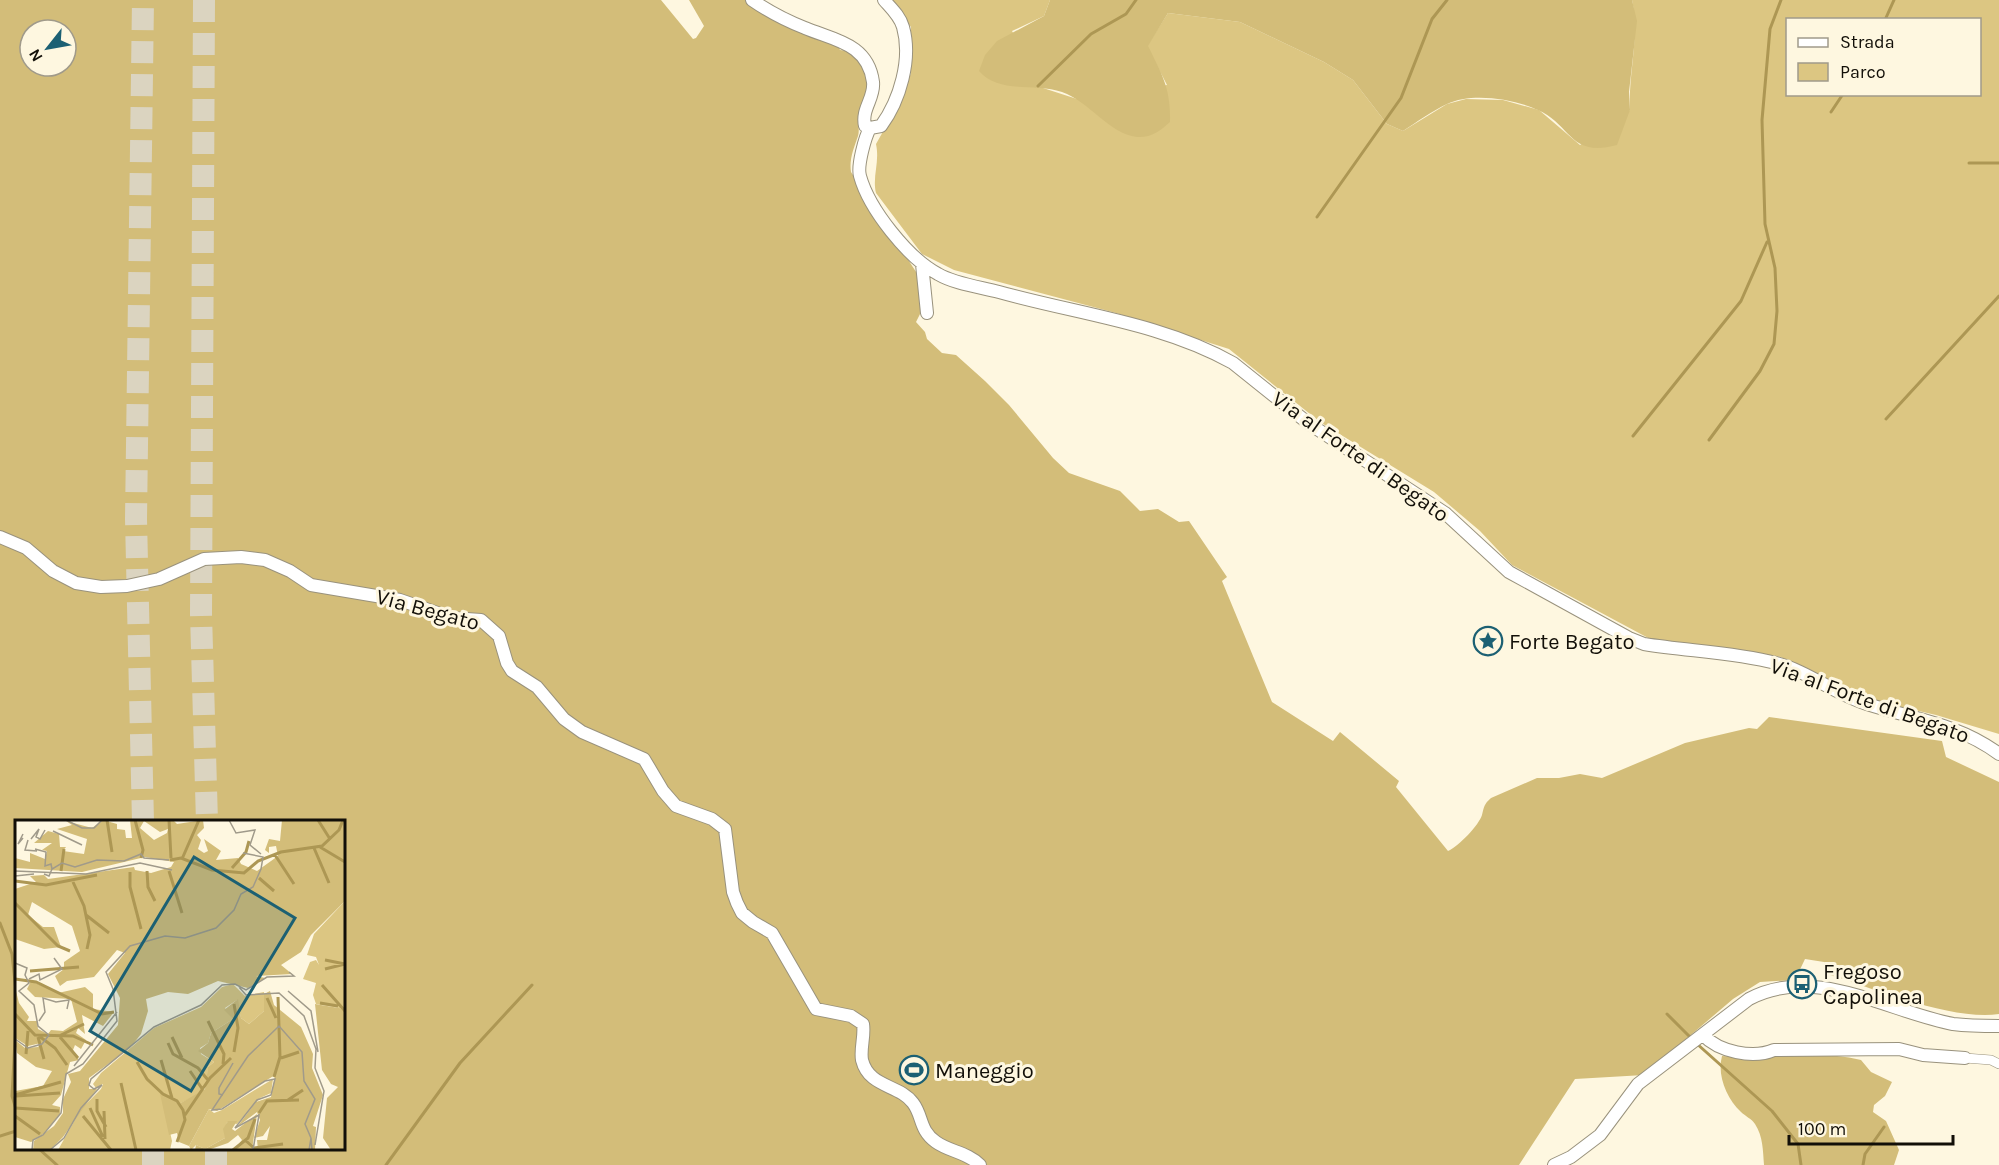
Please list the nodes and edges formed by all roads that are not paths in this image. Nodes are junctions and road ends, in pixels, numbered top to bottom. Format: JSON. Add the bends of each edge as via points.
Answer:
{"nodes":[{"id":1,"x":752,"y":0,"type":"edge"},
{"id":2,"x":884,"y":0,"type":"edge"},
{"id":3,"x":870,"y":128,"type":"junction"},
{"id":4,"x":922,"y":264,"type":"junction"},
{"id":5,"x":927,"y":313,"type":"dead end"},
{"id":6,"x":0,"y":537,"type":"edge"},
{"id":7,"x":1999,"y":754,"type":"edge"},
{"id":8,"x":1999,"y":1026,"type":"edge"},
{"id":9,"x":1704,"y":1035,"type":"junction"},
{"id":10,"x":1965,"y":1058,"type":"joint"},
{"id":11,"x":1999,"y":1064,"type":"edge"},
{"id":12,"x":980,"y":1165,"type":"edge"},
{"id":13,"x":1554,"y":1165,"type":"edge"}],
"edges":[{"from":1,"to":3,"type":"street","via":[[805,28],[844,41],[858,53],[873,81],[863,117],[865,126]]},
{"from":2,"to":3,"type":"street","via":[[903,25],[903,80],[893,110],[881,126]]},
{"from":3,"to":4,"type":"street","name":"Via al Forte di Begato","via":[[864,138],[859,174],[876,208],[902,245]]},
{"from":4,"to":5,"type":"street"},
{"from":4,"to":7,"type":"street","name":"Via al Forte di Begato","via":[[939,275],[1150,330],[1217,354],[1336,442],[1427,500],[1509,572],[1629,638],[1644,644],[1775,663],[1868,704],[1953,728]]},
{"from":6,"to":12,"type":"street","name":"Via Begato","via":[[26,548],[53,571],[76,583],[127,586],[159,579],[204,559],[241,557],[264,560],[311,585],[400,600],[452,618],[487,623],[499,636],[512,671],[537,687],[564,719],[582,732],[644,759],[676,806],[712,819],[725,829],[733,892],[742,913],[772,933],[816,1009],[850,1016],[863,1024],[863,1064],[873,1078],[912,1101],[921,1126],[933,1140],[967,1154]]},
{"from":8,"to":9,"type":"street","via":[[1951,1023],[1846,992],[1785,988],[1763,991],[1749,999]]},
{"from":9,"to":10,"type":"street","via":[[1710,1042],[1741,1053],[1763,1055],[1774,1050],[1899,1049]]},
{"from":9,"to":13,"type":"street","via":[[1632,1089],[1600,1135]]},
{"from":10,"to":11,"type":"street"}]}
